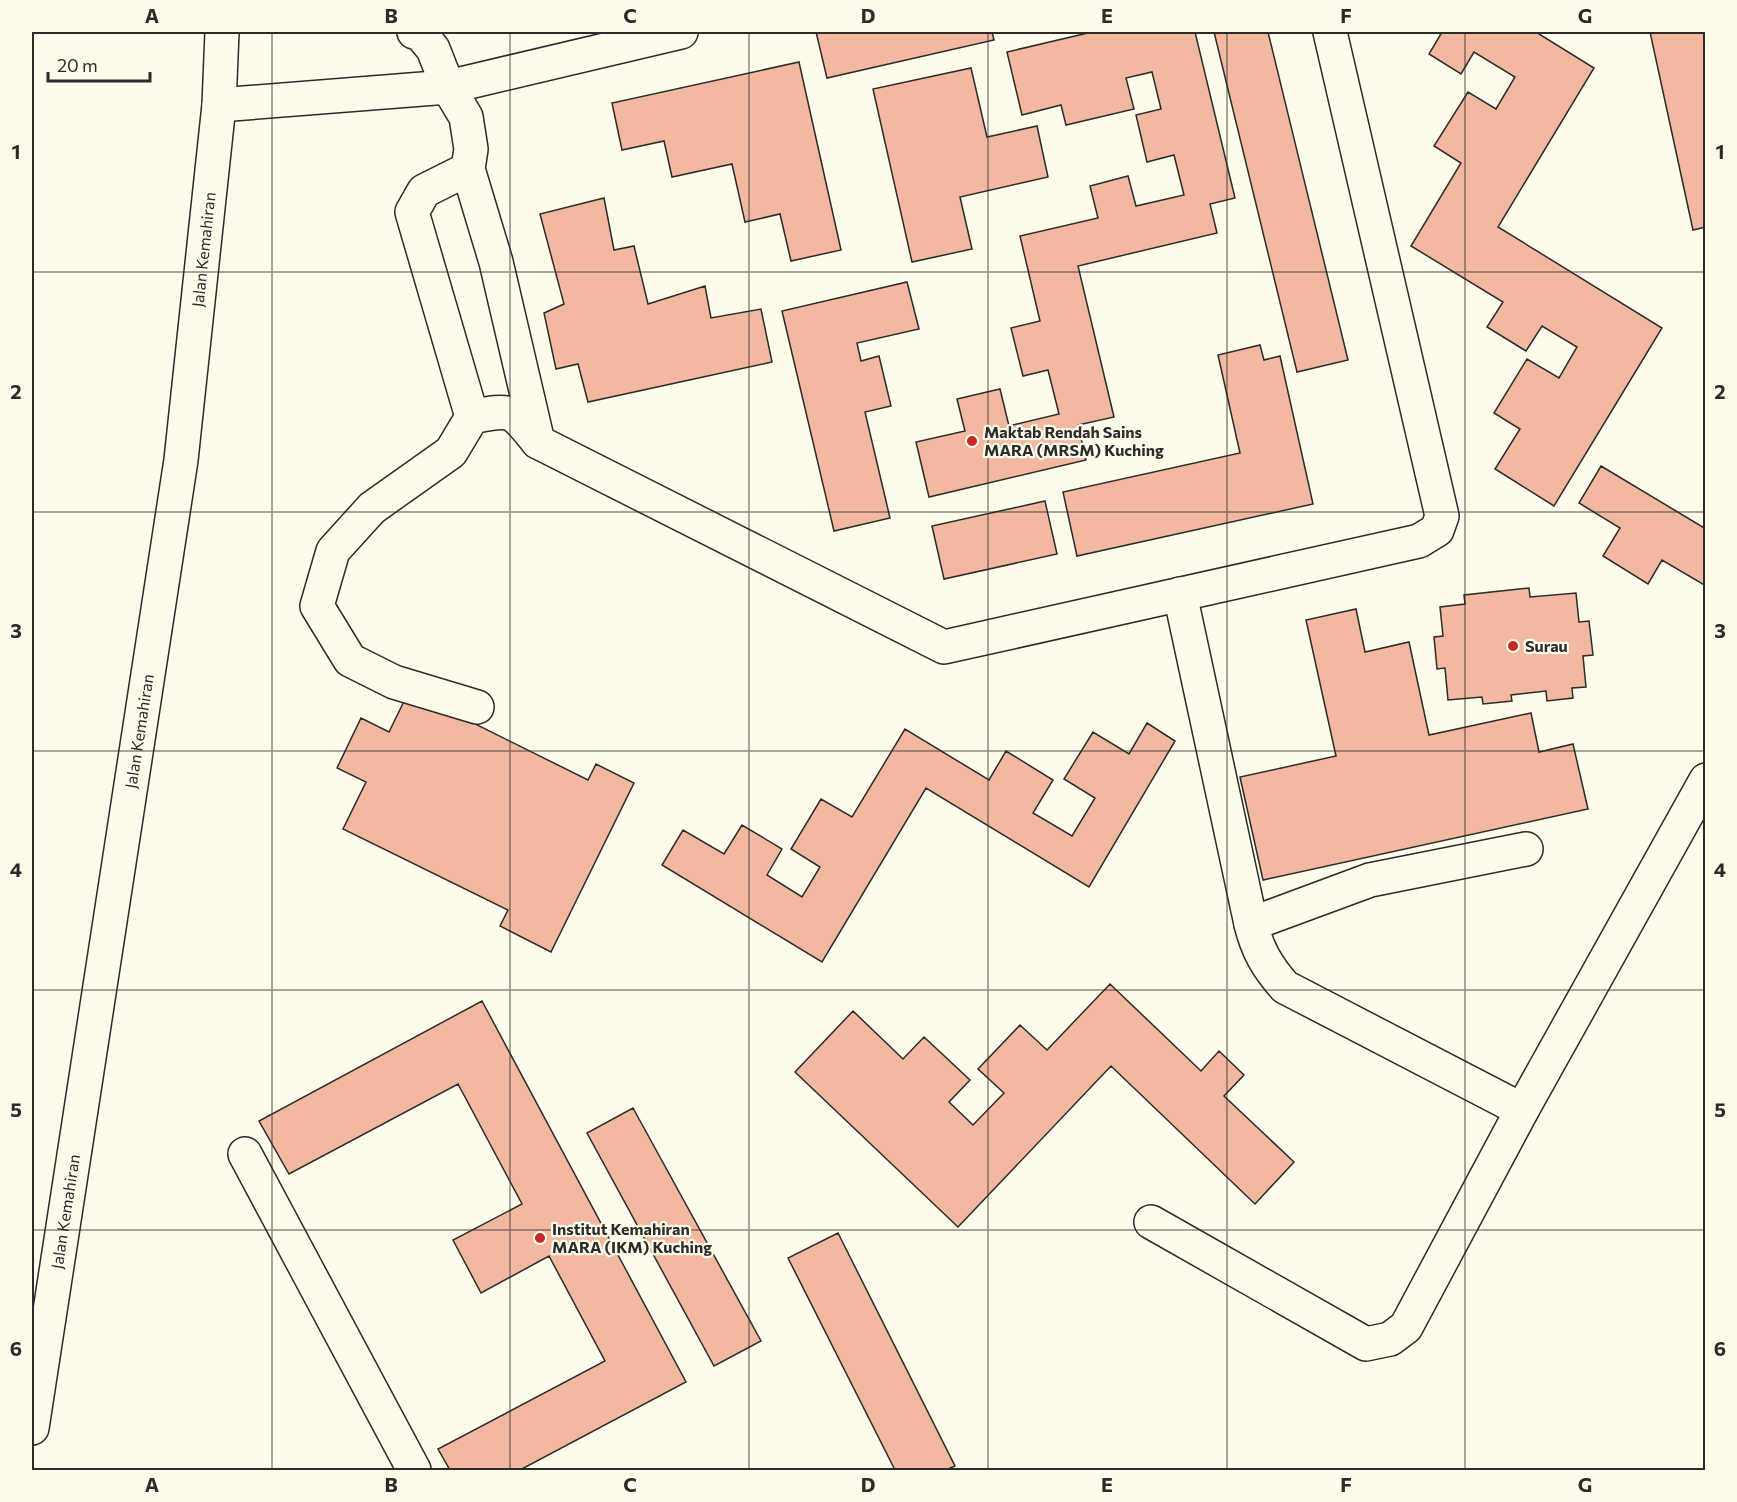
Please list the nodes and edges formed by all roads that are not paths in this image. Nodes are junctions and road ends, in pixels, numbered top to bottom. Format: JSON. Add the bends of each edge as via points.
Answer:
{"nodes":[{"id":1,"x":222,"y":32,"type":"edge"},
{"id":2,"x":414,"y":32,"type":"edge"},
{"id":3,"x":681,"y":32,"type":"edge"},
{"id":4,"x":1330,"y":32,"type":"edge"},
{"id":5,"x":448,"y":87,"type":"junction"},
{"id":6,"x":219,"y":105,"type":"junction"},
{"id":7,"x":468,"y":169,"type":"junction"},
{"id":8,"x":472,"y":417,"type":"junction"},
{"id":9,"x":538,"y":442,"type":"junction"},
{"id":10,"x":1180,"y":594,"type":"junction"},
{"id":11,"x":477,"y":706,"type":"dead end"},
{"id":12,"x":1706,"y":780,"type":"edge"},
{"id":13,"x":1526,"y":849,"type":"dead end"},
{"id":14,"x":1251,"y":924,"type":"junction"},
{"id":15,"x":1522,"y":1110,"type":"junction"},
{"id":16,"x":245,"y":1154,"type":"dead end"},
{"id":17,"x":1151,"y":1222,"type":"dead end"},
{"id":18,"x":32,"y":1428,"type":"edge"},
{"id":19,"x":414,"y":1470,"type":"edge"}],
"edges":[{"from":1,"to":6,"type":"lane","name":"Jalan Kemahiran"},
{"from":2,"to":5,"type":"lane","via":[[419,32],[433,49]]},
{"from":3,"to":5,"type":"lane"},
{"from":4,"to":10,"type":"lane","via":[[1442,516],[1437,530],[1419,541]]},
{"from":5,"to":6,"type":"lane"},
{"from":5,"to":7,"type":"lane","via":[[466,117],[471,149]]},
{"from":6,"to":18,"type":"lane","name":"Jalan Kemahiran","via":[[181,460]]},
{"from":7,"to":8,"type":"lane","via":[[424,191],[412,212]]},
{"from":7,"to":9,"type":"lane","via":[[496,262]]},
{"from":8,"to":9,"type":"lane","via":[[502,410],[517,415]]},
{"from":8,"to":11,"type":"lane","via":[[451,452],[372,508],[333,551],[316,606],[350,660],[394,682]]},
{"from":9,"to":10,"type":"lane","via":[[944,647]]},
{"from":10,"to":14,"type":"lane"},
{"from":12,"to":15,"type":"lane"},
{"from":13,"to":14,"type":"lane","via":[[1370,880]]},
{"from":14,"to":15,"type":"lane","via":[[1267,968],[1285,987]]},
{"from":15,"to":17,"type":"lane","via":[[1406,1328],[1390,1339],[1366,1344]]},
{"from":16,"to":19,"type":"lane"}]}
